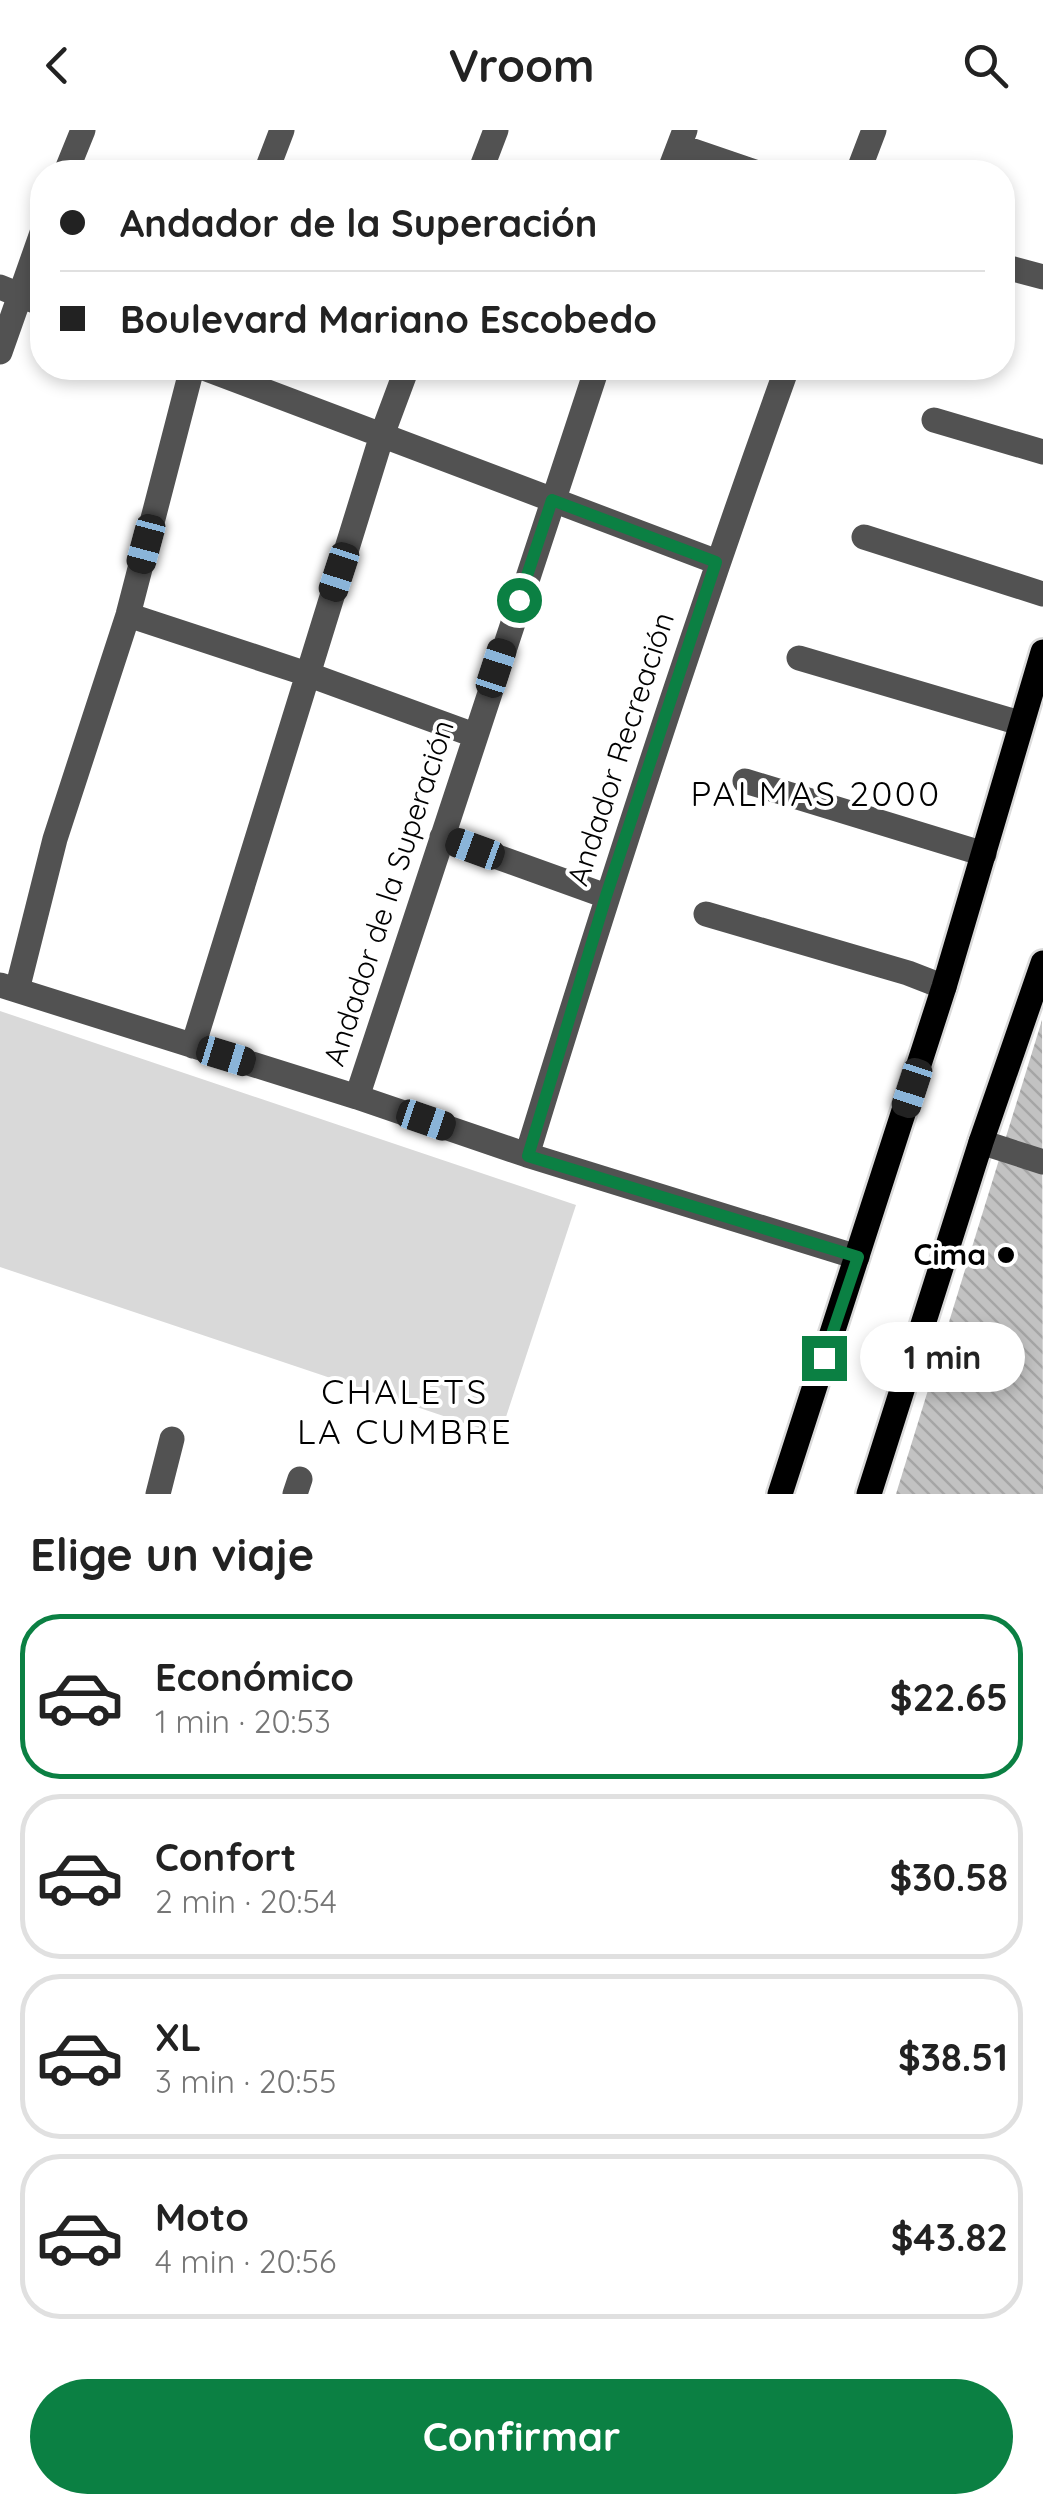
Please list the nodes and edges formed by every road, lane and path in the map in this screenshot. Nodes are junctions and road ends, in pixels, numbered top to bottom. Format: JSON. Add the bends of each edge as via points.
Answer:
{"nodes":[{"id":1,"x":83,"y":130,"type":"edge"},
{"id":2,"x":282,"y":130,"type":"edge"},
{"id":3,"x":496,"y":130,"type":"edge"},
{"id":4,"x":874,"y":130,"type":"edge"},
{"id":5,"x":682,"y":138,"type":"edge"},
{"id":6,"x":71,"y":160,"type":"edge"},
{"id":7,"x":271,"y":160,"type":"edge"},
{"id":8,"x":485,"y":160,"type":"edge"},
{"id":9,"x":729,"y":160,"type":"edge"},
{"id":10,"x":863,"y":160,"type":"edge"},
{"id":11,"x":30,"y":267,"type":"edge"},
{"id":12,"x":1015,"y":267,"type":"edge"},
{"id":13,"x":1041,"y":268,"type":"edge"},
{"id":14,"x":20,"y":295,"type":"edge"},
{"id":15,"x":0,"y":352,"type":"edge"},
{"id":16,"x":189,"y":380,"type":"edge"},
{"id":17,"x":235,"y":380,"type":"edge"},
{"id":18,"x":403,"y":380,"type":"edge"},
{"id":19,"x":593,"y":380,"type":"edge"},
{"id":20,"x":783,"y":380,"type":"edge"},
{"id":21,"x":934,"y":420,"type":"dead end"},
{"id":22,"x":382,"y":436,"type":"junction"},
{"id":23,"x":1043,"y":452,"type":"edge"},
{"id":24,"x":552,"y":500,"type":"junction"},
{"id":25,"x":864,"y":537,"type":"dead end"},
{"id":26,"x":716,"y":562,"type":"junction"},
{"id":27,"x":1043,"y":594,"type":"edge"},
{"id":28,"x":128,"y":616,"type":"junction"},
{"id":29,"x":1043,"y":652,"type":"edge"},
{"id":30,"x":799,"y":658,"type":"dead end"},
{"id":31,"x":307,"y":674,"type":"junction"},
{"id":32,"x":1020,"y":723,"type":"junction"},
{"id":33,"x":474,"y":735,"type":"junction"},
{"id":34,"x":745,"y":781,"type":"dead end"},
{"id":35,"x":442,"y":837,"type":"junction"},
{"id":36,"x":984,"y":854,"type":"junction"},
{"id":37,"x":606,"y":896,"type":"junction"},
{"id":38,"x":706,"y":914,"type":"dead end"},
{"id":39,"x":1043,"y":962,"type":"edge"},
{"id":40,"x":944,"y":987,"type":"junction"},
{"id":41,"x":8,"y":988,"type":"edge"},
{"id":42,"x":193,"y":1046,"type":"junction"},
{"id":43,"x":358,"y":1097,"type":"junction"},
{"id":44,"x":981,"y":1142,"type":"junction"},
{"id":45,"x":528,"y":1156,"type":"junction"},
{"id":46,"x":1043,"y":1162,"type":"edge"},
{"id":47,"x":858,"y":1257,"type":"junction"},
{"id":48,"x":172,"y":1438,"type":"dead end"},
{"id":49,"x":158,"y":1494,"type":"edge"},
{"id":50,"x":780,"y":1494,"type":"edge"},
{"id":51,"x":869,"y":1494,"type":"edge"}],
"edges":[{"from":1,"to":6,"type":"street"},
{"from":2,"to":7,"type":"street"},
{"from":3,"to":8,"type":"street"},
{"from":4,"to":10,"type":"street"},
{"from":5,"to":9,"type":"street"},
{"from":11,"to":14,"type":"street"},
{"from":12,"to":13,"type":"street"},
{"from":14,"to":15,"type":"street"},
{"from":16,"to":28,"type":"street"},
{"from":17,"to":22,"type":"street"},
{"from":18,"to":22,"type":"street"},
{"from":19,"to":24,"type":"street","name":"Andador de la Superación"},
{"from":20,"to":26,"type":"street","name":"Andador Recreación"},
{"from":21,"to":23,"type":"street"},
{"from":22,"to":24,"type":"street"},
{"from":22,"to":31,"type":"street"},
{"from":24,"to":26,"type":"street"},
{"from":24,"to":33,"type":"street","name":"Andador de la Superación"},
{"from":25,"to":27,"type":"street"},
{"from":26,"to":37,"type":"street","name":"Andador Recreación"},
{"from":28,"to":31,"type":"street"},
{"from":28,"to":41,"type":"street"},
{"from":29,"to":32,"type":"main road"},
{"from":30,"to":32,"type":"street"},
{"from":31,"to":33,"type":"street"},
{"from":31,"to":42,"type":"street"},
{"from":32,"to":36,"type":"main road"},
{"from":33,"to":35,"type":"street","name":"Andador de la Superación"},
{"from":34,"to":36,"type":"street"},
{"from":35,"to":37,"type":"street"},
{"from":35,"to":43,"type":"street","name":"Andador de la Superación"},
{"from":36,"to":40,"type":"main road"},
{"from":37,"to":45,"type":"street","name":"Andador Recreación"},
{"from":38,"to":40,"type":"street"},
{"from":39,"to":44,"type":"main road"},
{"from":40,"to":47,"type":"main road"},
{"from":41,"to":42,"type":"street"},
{"from":42,"to":43,"type":"street"},
{"from":43,"to":45,"type":"street"},
{"from":44,"to":46,"type":"street"},
{"from":44,"to":51,"type":"main road"},
{"from":45,"to":47,"type":"street"},
{"from":47,"to":50,"type":"main road"},
{"from":48,"to":49,"type":"street"}]}
